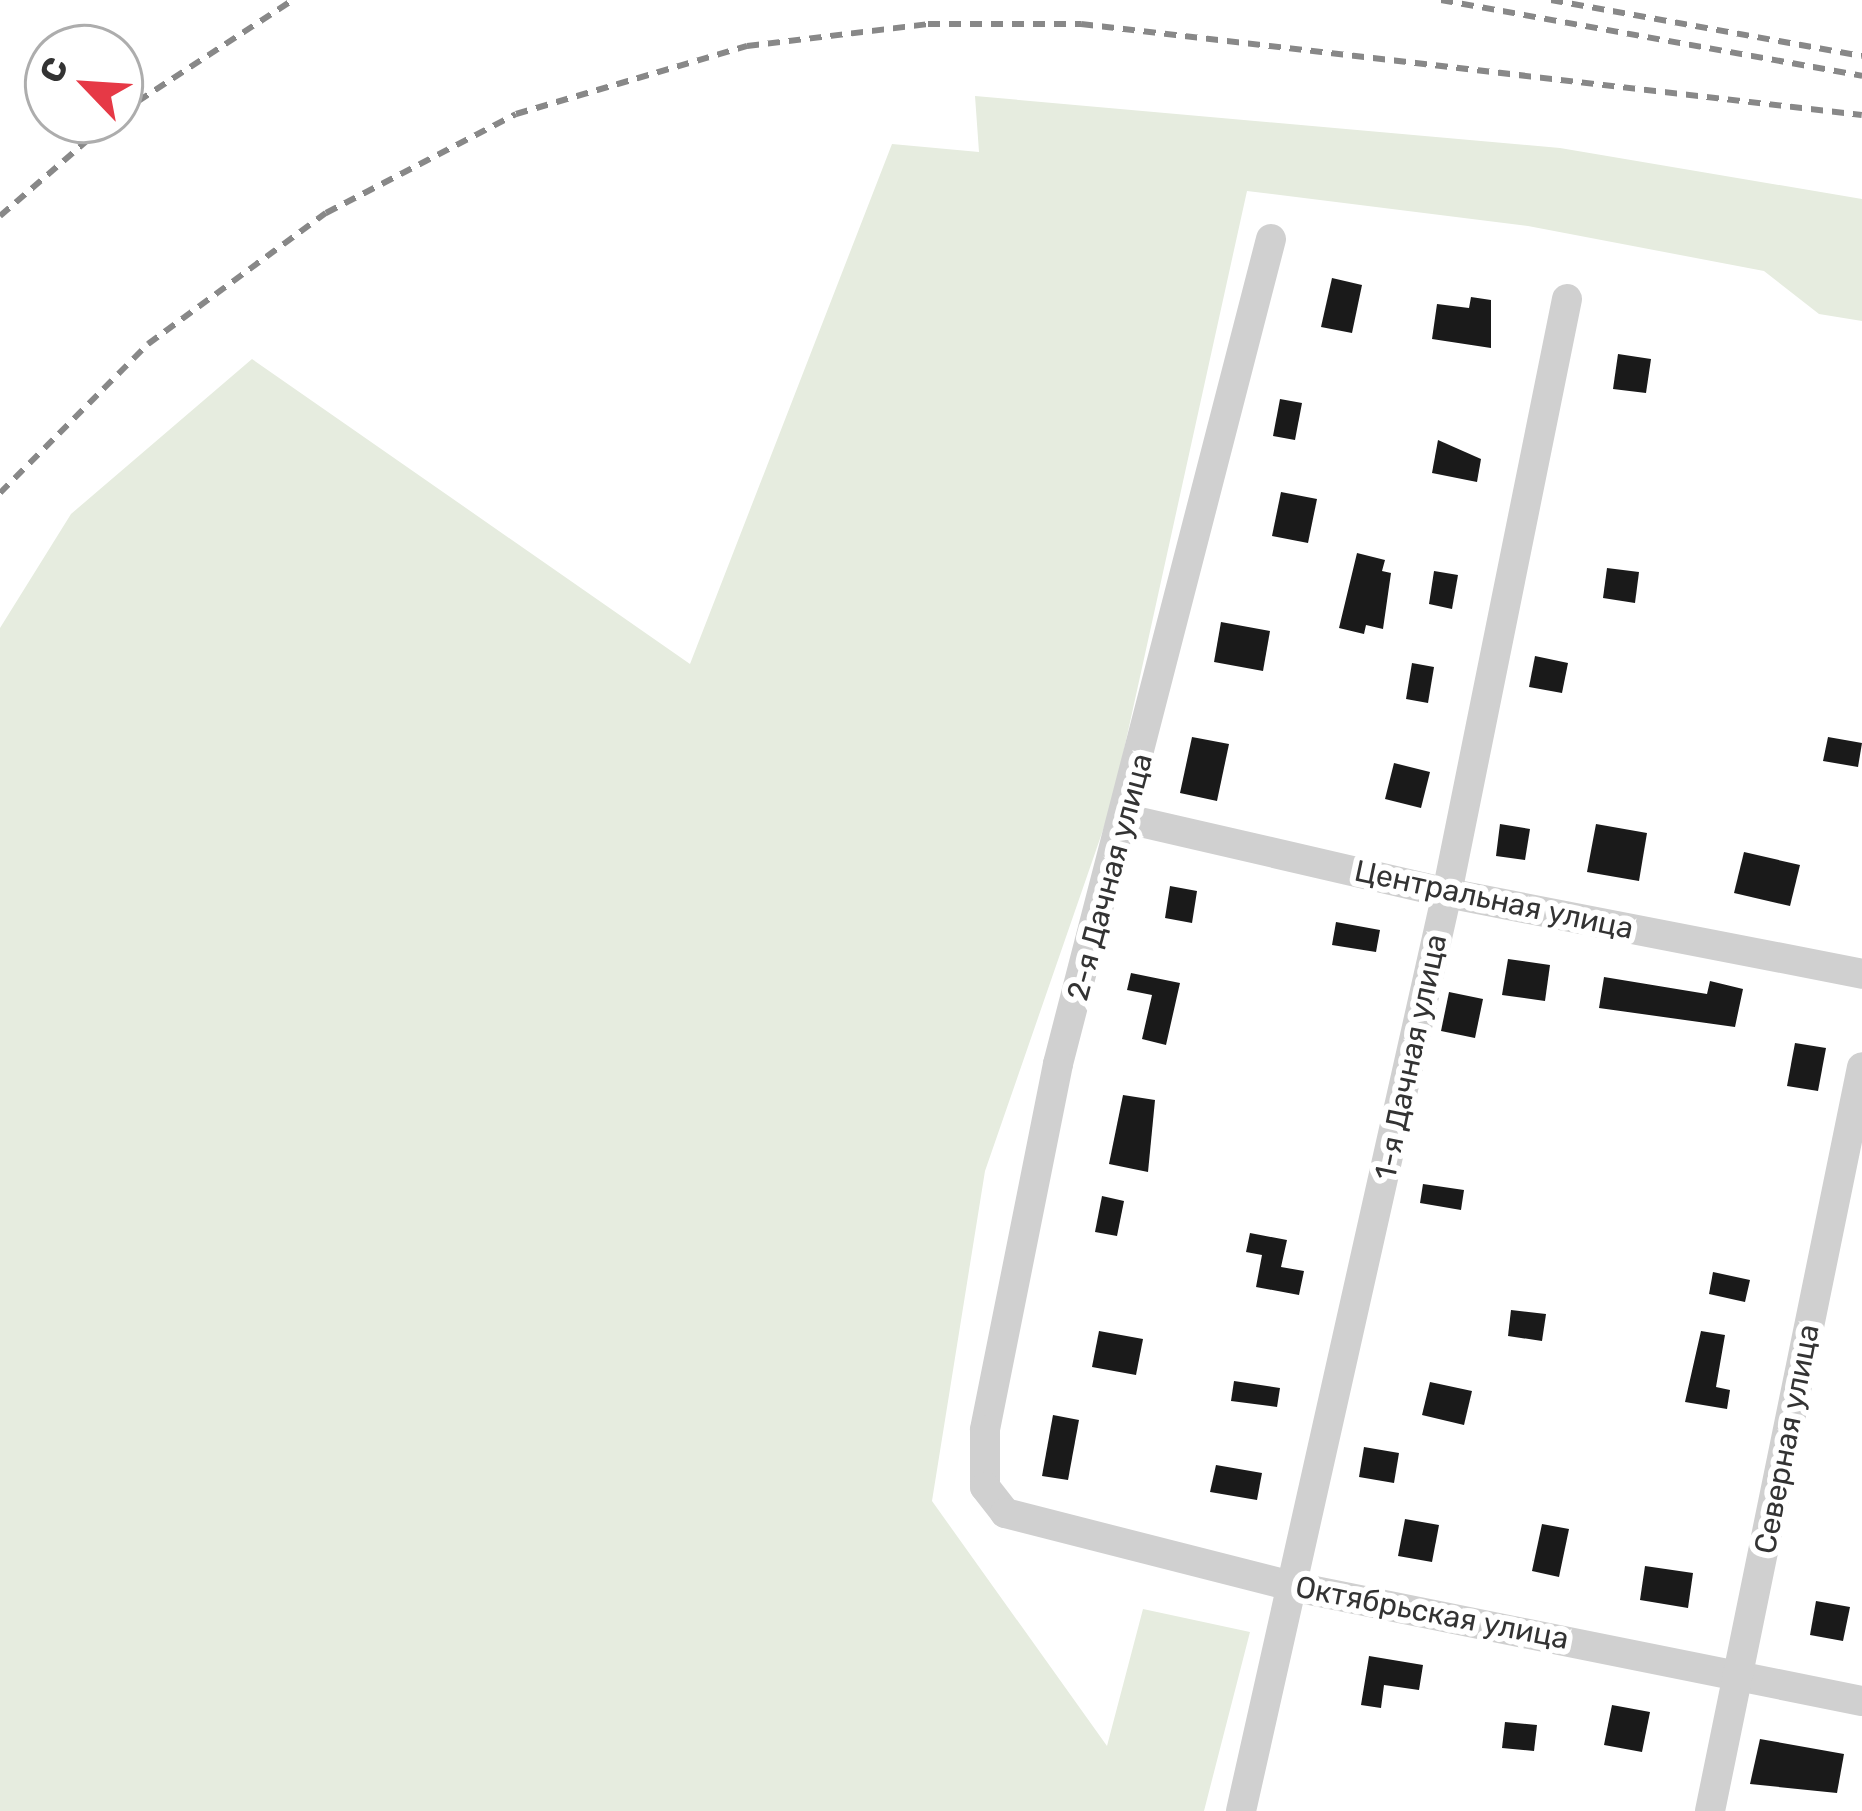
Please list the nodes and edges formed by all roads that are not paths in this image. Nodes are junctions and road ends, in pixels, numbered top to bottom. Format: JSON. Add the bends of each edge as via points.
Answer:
{"nodes":[{"id":1,"x":1271,"y":239,"type":"dead end"},
{"id":2,"x":1567,"y":299,"type":"dead end"},
{"id":3,"x":1127,"y":819,"type":"junction"},
{"id":4,"x":1447,"y":893,"type":"junction"},
{"id":5,"x":1862,"y":974,"type":"edge"},
{"id":6,"x":1862,"y":1067,"type":"edge"},
{"id":7,"x":1005,"y":1513,"type":"joint"},
{"id":8,"x":1295,"y":1586,"type":"junction"},
{"id":9,"x":1739,"y":1675,"type":"junction"},
{"id":10,"x":1862,"y":1701,"type":"edge"},
{"id":11,"x":1240,"y":1811,"type":"edge"},
{"id":12,"x":1710,"y":1811,"type":"edge"}],
"edges":[{"from":1,"to":3,"type":"street","name":"2-я Дачная улица"},
{"from":2,"to":4,"type":"street","name":"1-я Дачная улица"},
{"from":3,"to":4,"type":"street","name":"Центральная улица"},
{"from":3,"to":7,"type":"street","name":"2-я Дачная улица","via":[[1058,1064],[985,1430],[985,1487]]},
{"from":4,"to":5,"type":"street","name":"Центральная улица"},
{"from":4,"to":8,"type":"street","name":"1-я Дачная улица"},
{"from":6,"to":9,"type":"street","name":"Северная улица"},
{"from":7,"to":8,"type":"street","name":"Октябрьская улица"},
{"from":8,"to":9,"type":"street","name":"Октябрьская улица"},
{"from":8,"to":11,"type":"street","name":"1-я Дачная улица"},
{"from":9,"to":10,"type":"street","name":"Октябрьская улица"},
{"from":9,"to":12,"type":"street","name":"Северная улица"}]}
